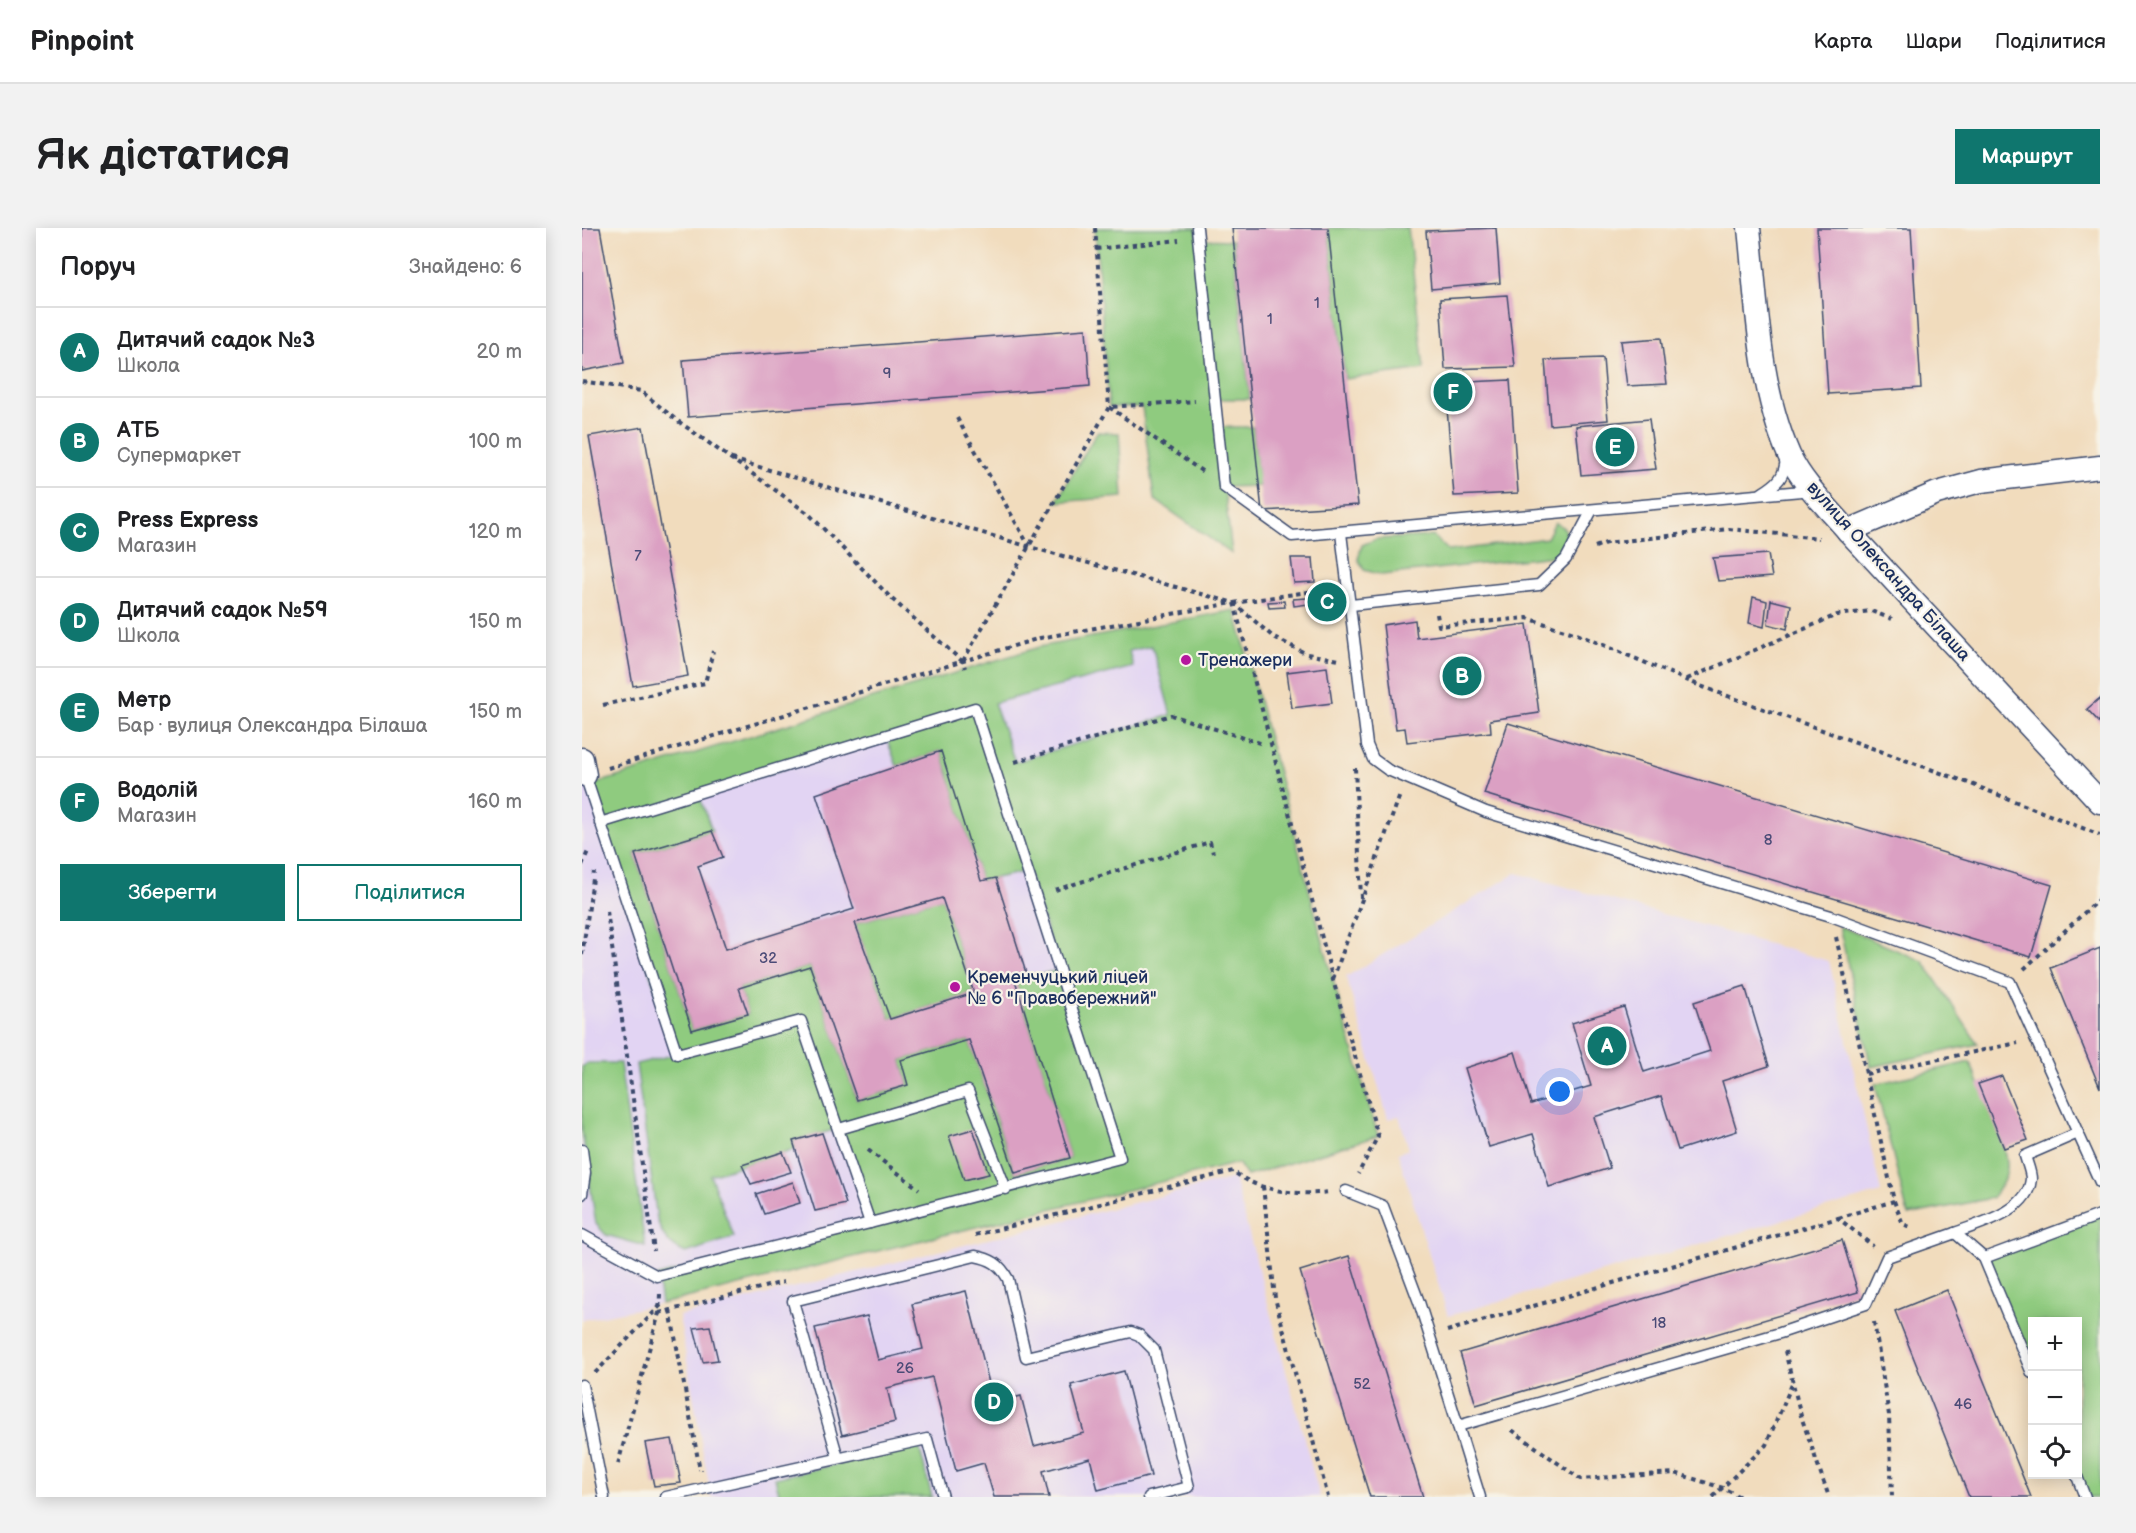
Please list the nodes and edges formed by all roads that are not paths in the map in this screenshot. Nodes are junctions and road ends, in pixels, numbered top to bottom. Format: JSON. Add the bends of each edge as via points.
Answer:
{"nodes":[{"id":1,"x":1749,"y":228,"type":"edge"},
{"id":2,"x":1197,"y":233,"type":"edge"},
{"id":3,"x":1786,"y":447,"type":"junction"},
{"id":4,"x":2100,"y":466,"type":"edge"},
{"id":5,"x":1813,"y":490,"type":"junction"},
{"id":6,"x":1759,"y":495,"type":"junction"},
{"id":7,"x":1592,"y":510,"type":"junction"},
{"id":8,"x":1341,"y":533,"type":"junction"},
{"id":9,"x":1839,"y":535,"type":"junction"},
{"id":10,"x":1352,"y":605,"type":"junction"},
{"id":11,"x":584,"y":767,"type":"edge"},
{"id":12,"x":2100,"y":802,"type":"edge"},
{"id":13,"x":600,"y":823,"type":"junction"},
{"id":14,"x":839,"y":1129,"type":"junction"},
{"id":15,"x":2078,"y":1133,"type":"junction"},
{"id":16,"x":582,"y":1150,"type":"edge"},
{"id":17,"x":2100,"y":1182,"type":"edge"},
{"id":18,"x":1005,"y":1189,"type":"junction"},
{"id":19,"x":1346,"y":1191,"type":"road end"},
{"id":20,"x":582,"y":1194,"type":"edge"},
{"id":21,"x":2100,"y":1215,"type":"edge"},
{"id":22,"x":870,"y":1223,"type":"junction"},
{"id":23,"x":1955,"y":1233,"type":"junction"},
{"id":24,"x":582,"y":1235,"type":"edge"},
{"id":25,"x":1984,"y":1258,"type":"junction"},
{"id":26,"x":2031,"y":1371,"type":"edge"},
{"id":27,"x":583,"y":1385,"type":"edge"},
{"id":28,"x":1458,"y":1426,"type":"junction"},
{"id":29,"x":838,"y":1458,"type":"junction"},
{"id":30,"x":2078,"y":1479,"type":"edge"},
{"id":31,"x":604,"y":1497,"type":"edge"},
{"id":32,"x":666,"y":1497,"type":"edge"},
{"id":33,"x":943,"y":1497,"type":"edge"},
{"id":34,"x":1149,"y":1497,"type":"edge"},
{"id":35,"x":1480,"y":1497,"type":"edge"},
{"id":36,"x":2085,"y":1497,"type":"edge"}],
"edges":[{"from":1,"to":3,"type":"street","name":"вулиця Олександра Білаша","via":[[1767,375],[1774,416]]},
{"from":2,"to":8,"type":"lane","via":[[1224,487],[1292,536]]},
{"from":3,"to":5,"type":"street","name":"вулиця Олександра Білаша"},
{"from":3,"to":6,"type":"lane","via":[[1783,476]]},
{"from":4,"to":9,"type":"street","via":[[1981,480],[1919,500]]},
{"from":5,"to":6,"type":"lane"},
{"from":5,"to":9,"type":"street","name":"вулиця Олександра Білаша"},
{"from":6,"to":7,"type":"lane"},
{"from":7,"to":8,"type":"lane"},
{"from":7,"to":10,"type":"lane","via":[[1566,559],[1539,585]]},
{"from":8,"to":10,"type":"lane"},
{"from":9,"to":12,"type":"street","name":"вулиця Олександра Білаша"},
{"from":10,"to":15,"type":"lane","via":[[1367,745],[1373,759],[1388,770],[1486,812],[1831,916],[2010,982]]},
{"from":11,"to":13,"type":"lane"},
{"from":13,"to":14,"type":"lane","via":[[677,1054],[801,1021]]},
{"from":13,"to":18,"type":"lane","via":[[975,708],[1120,1158]]},
{"from":14,"to":18,"type":"lane","via":[[968,1091]]},
{"from":14,"to":22,"type":"lane"},
{"from":15,"to":17,"type":"lane"},
{"from":15,"to":23,"type":"lane","via":[[2025,1156],[2031,1179],[2020,1203]]},
{"from":16,"to":20,"type":"lane"},
{"from":18,"to":22,"type":"lane"},
{"from":19,"to":28,"type":"lane","via":[[1383,1206]]},
{"from":21,"to":25,"type":"lane"},
{"from":22,"to":24,"type":"lane","via":[[657,1276]]},
{"from":23,"to":25,"type":"lane"},
{"from":23,"to":28,"type":"lane","via":[[1887,1257],[1866,1304],[1780,1333]]},
{"from":25,"to":26,"type":"lane"},
{"from":27,"to":31,"type":"lane"},
{"from":28,"to":35,"type":"lane"},
{"from":29,"to":32,"type":"lane"},
{"from":29,"to":33,"type":"lane","via":[[927,1439]]},
{"from":29,"to":34,"type":"lane","via":[[792,1301],[975,1256],[1003,1269],[1026,1357],[1131,1332],[1154,1350],[1189,1486]]},
{"from":30,"to":36,"type":"lane"}]}
